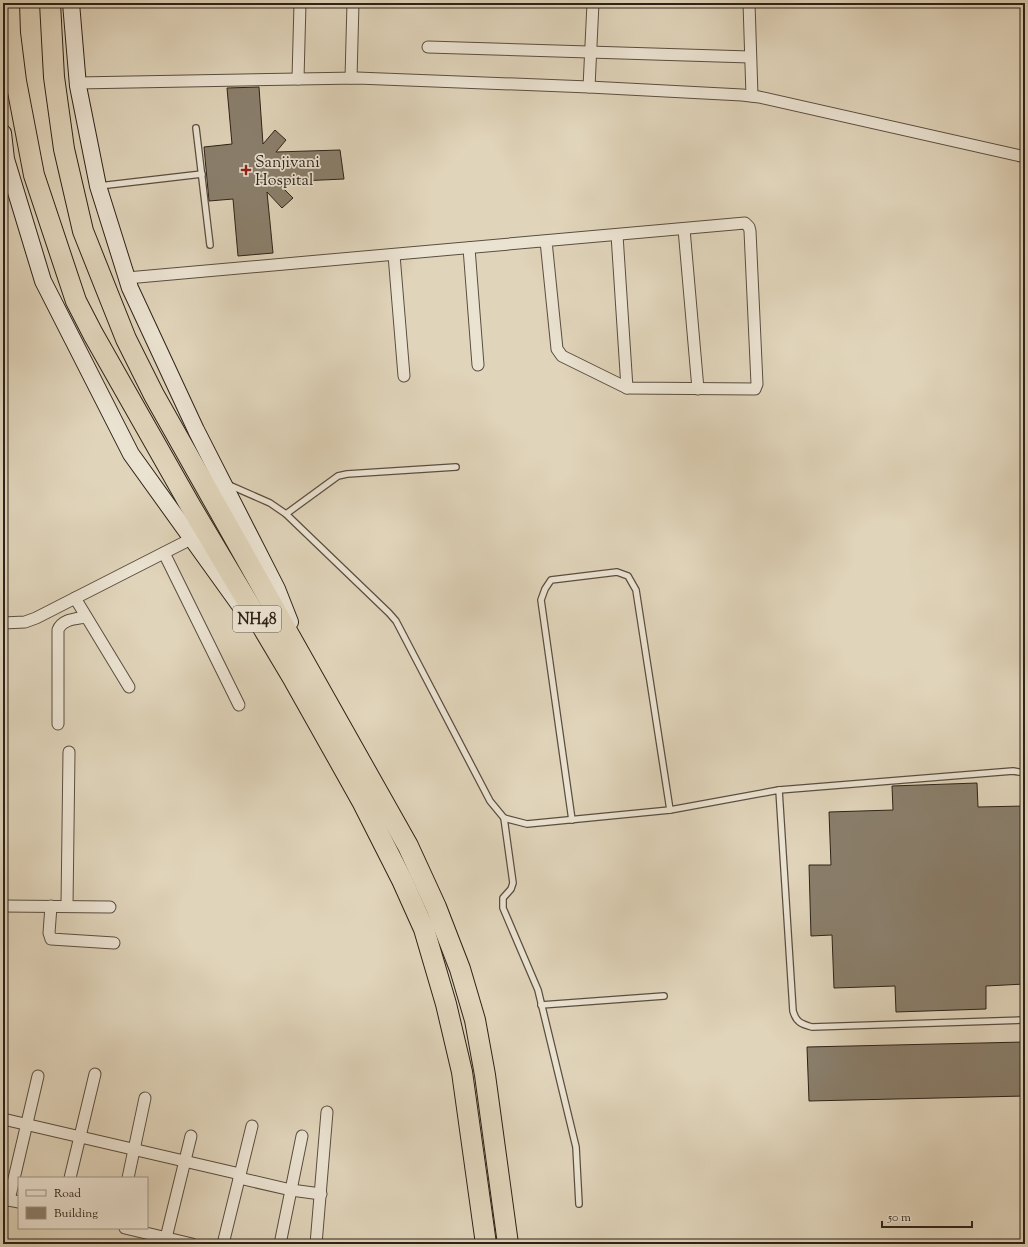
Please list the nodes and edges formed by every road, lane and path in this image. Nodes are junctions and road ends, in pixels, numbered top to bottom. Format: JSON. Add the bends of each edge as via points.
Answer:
{"nodes":[{"id":1,"x":9,"y":3,"type":"edge"},
{"id":2,"x":50,"y":3,"type":"edge"},
{"id":3,"x":71,"y":3,"type":"edge"},
{"id":4,"x":300,"y":3,"type":"edge"},
{"id":5,"x":353,"y":3,"type":"edge"},
{"id":6,"x":593,"y":3,"type":"edge"},
{"id":7,"x":749,"y":3,"type":"edge"},
{"id":8,"x":428,"y":47,"type":"dead end"},
{"id":9,"x":591,"y":52,"type":"junction"},
{"id":10,"x":750,"y":57,"type":"junction"},
{"id":11,"x":351,"y":78,"type":"junction"},
{"id":12,"x":298,"y":79,"type":"junction"},
{"id":13,"x":77,"y":83,"type":"junction"},
{"id":14,"x":589,"y":87,"type":"junction"},
{"id":15,"x":752,"y":96,"type":"junction"},
{"id":16,"x":196,"y":128,"type":"dead end"},
{"id":17,"x":3,"y":133,"type":"edge"},
{"id":18,"x":1025,"y":156,"type":"edge"},
{"id":19,"x":202,"y":174,"type":"junction"},
{"id":20,"x":98,"y":186,"type":"junction"},
{"id":21,"x":684,"y":229,"type":"junction"},
{"id":22,"x":617,"y":235,"type":"junction"},
{"id":23,"x":546,"y":241,"type":"junction"},
{"id":24,"x":210,"y":245,"type":"dead end"},
{"id":25,"x":469,"y":248,"type":"junction"},
{"id":26,"x":394,"y":255,"type":"junction"},
{"id":27,"x":127,"y":278,"type":"junction"},
{"id":28,"x":478,"y":366,"type":"dead end"},
{"id":29,"x":404,"y":376,"type":"dead end"},
{"id":30,"x":627,"y":388,"type":"junction"},
{"id":31,"x":698,"y":389,"type":"junction"},
{"id":32,"x":456,"y":467,"type":"dead end"},
{"id":33,"x":223,"y":483,"type":"junction"},
{"id":34,"x":286,"y":514,"type":"junction"},
{"id":35,"x":191,"y":539,"type":"junction"},
{"id":36,"x":164,"y":553,"type":"junction"},
{"id":37,"x":74,"y":598,"type":"junction"},
{"id":38,"x":86,"y":617,"type":"junction"},
{"id":39,"x":3,"y":623,"type":"edge"},
{"id":40,"x":300,"y":674,"type":"junction"},
{"id":41,"x":129,"y":687,"type":"dead end"},
{"id":42,"x":238,"y":705,"type":"dead end"},
{"id":43,"x":58,"y":724,"type":"dead end"},
{"id":44,"x":69,"y":752,"type":"dead end"},
{"id":45,"x":1025,"y":773,"type":"edge"},
{"id":46,"x":779,"y":790,"type":"junction"},
{"id":47,"x":670,"y":810,"type":"junction"},
{"id":48,"x":504,"y":818,"type":"junction"},
{"id":49,"x":572,"y":820,"type":"junction"},
{"id":50,"x":3,"y":906,"type":"edge"},
{"id":51,"x":51,"y":906,"type":"junction"},
{"id":52,"x":67,"y":906,"type":"junction"},
{"id":53,"x":110,"y":907,"type":"dead end"},
{"id":54,"x":114,"y":943,"type":"dead end"},
{"id":55,"x":664,"y":996,"type":"dead end"},
{"id":56,"x":541,"y":1005,"type":"junction"},
{"id":57,"x":1025,"y":1020,"type":"edge"},
{"id":58,"x":95,"y":1074,"type":"dead end"},
{"id":59,"x":38,"y":1076,"type":"dead end"},
{"id":60,"x":145,"y":1098,"type":"dead end"},
{"id":61,"x":328,"y":1112,"type":"dead end"},
{"id":62,"x":3,"y":1119,"type":"edge"},
{"id":63,"x":27,"y":1125,"type":"junction"},
{"id":64,"x":252,"y":1126,"type":"dead end"},
{"id":65,"x":191,"y":1136,"type":"dead end"},
{"id":66,"x":302,"y":1136,"type":"dead end"},
{"id":67,"x":80,"y":1138,"type":"junction"},
{"id":68,"x":134,"y":1150,"type":"junction"},
{"id":69,"x":185,"y":1162,"type":"junction"},
{"id":70,"x":240,"y":1176,"type":"junction"},
{"id":71,"x":70,"y":1177,"type":"edge"},
{"id":72,"x":128,"y":1177,"type":"edge"},
{"id":73,"x":291,"y":1190,"type":"junction"},
{"id":74,"x":321,"y":1194,"type":"junction"},
{"id":75,"x":10,"y":1200,"type":"edge"},
{"id":76,"x":579,"y":1204,"type":"dead end"},
{"id":77,"x":130,"y":1229,"type":"edge"},
{"id":78,"x":166,"y":1238,"type":"junction"},
{"id":79,"x":192,"y":1244,"type":"edge"},
{"id":80,"x":223,"y":1244,"type":"edge"},
{"id":81,"x":280,"y":1244,"type":"edge"},
{"id":82,"x":316,"y":1244,"type":"edge"},
{"id":83,"x":486,"y":1244,"type":"edge"},
{"id":84,"x":508,"y":1244,"type":"edge"}],
"edges":[{"from":1,"to":40,"type":"highway","number":"NH48","via":[[16,81],[34,176],[76,301],[92,334],[190,505]]},
{"from":2,"to":40,"type":"highway","number":"NH48","via":[[54,77],[64,149],[83,231],[126,338]]},
{"from":3,"to":13,"type":"street"},
{"from":4,"to":12,"type":"street"},
{"from":5,"to":11,"type":"street"},
{"from":6,"to":9,"type":"street"},
{"from":7,"to":10,"type":"street"},
{"from":8,"to":9,"type":"street"},
{"from":9,"to":10,"type":"street"},
{"from":9,"to":14,"type":"street"},
{"from":10,"to":15,"type":"street"},
{"from":11,"to":12,"type":"street"},
{"from":11,"to":14,"type":"street"},
{"from":12,"to":13,"type":"street"},
{"from":13,"to":20,"type":"street"},
{"from":14,"to":15,"type":"street"},
{"from":15,"to":18,"type":"street"},
{"from":16,"to":19,"type":"lane"},
{"from":17,"to":35,"type":"street","via":[[6,159],[43,281],[131,454]]},
{"from":19,"to":20,"type":"lane"},
{"from":19,"to":24,"type":"lane"},
{"from":20,"to":27,"type":"street"},
{"from":21,"to":22,"type":"street"},
{"from":21,"to":31,"type":"street"},
{"from":21,"to":31,"type":"street","via":[[745,223],[750,231],[757,387]]},
{"from":22,"to":23,"type":"street"},
{"from":22,"to":30,"type":"street"},
{"from":23,"to":25,"type":"street"},
{"from":23,"to":30,"type":"street","via":[[559,354]]},
{"from":25,"to":26,"type":"street"},
{"from":25,"to":28,"type":"street"},
{"from":26,"to":27,"type":"street"},
{"from":26,"to":29,"type":"street"},
{"from":27,"to":33,"type":"street"},
{"from":30,"to":31,"type":"street"},
{"from":32,"to":34,"type":"lane","via":[[338,476]]},
{"from":33,"to":34,"type":"lane","via":[[270,503]]},
{"from":33,"to":40,"type":"street","via":[[277,589]]},
{"from":34,"to":48,"type":"lane","via":[[396,621],[490,801]]},
{"from":35,"to":36,"type":"street"},
{"from":35,"to":40,"type":"street"},
{"from":36,"to":37,"type":"street"},
{"from":36,"to":42,"type":"street"},
{"from":37,"to":38,"type":"street"},
{"from":37,"to":39,"type":"street","via":[[25,622]]},
{"from":38,"to":41,"type":"street"},
{"from":38,"to":43,"type":"street","via":[[65,622],[58,630]]},
{"from":40,"to":83,"type":"highway","number":"NH48","via":[[424,929],[462,1072]]},
{"from":40,"to":84,"type":"highway","number":"NH48","via":[[408,846],[436,907],[460,969],[475,1020],[486,1075]]},
{"from":44,"to":52,"type":"street"},
{"from":45,"to":46,"type":"lane","via":[[1013,771]]},
{"from":46,"to":47,"type":"lane"},
{"from":46,"to":57,"type":"lane","via":[[795,1020],[812,1027]]},
{"from":47,"to":49,"type":"lane"},
{"from":47,"to":49,"type":"lane","via":[[636,590],[628,576],[617,572],[551,580],[541,600]]},
{"from":48,"to":49,"type":"lane","via":[[527,824]]},
{"from":48,"to":56,"type":"lane","via":[[513,883],[503,898],[503,908],[534,981]]},
{"from":50,"to":51,"type":"street"},
{"from":51,"to":52,"type":"street"},
{"from":51,"to":54,"type":"street","via":[[51,939]]},
{"from":52,"to":53,"type":"street"},
{"from":55,"to":56,"type":"lane"},
{"from":56,"to":76,"type":"lane","via":[[576,1147]]},
{"from":58,"to":67,"type":"street"},
{"from":59,"to":63,"type":"street"},
{"from":60,"to":68,"type":"street"},
{"from":61,"to":74,"type":"street"},
{"from":62,"to":63,"type":"street"},
{"from":63,"to":67,"type":"street"},
{"from":63,"to":75,"type":"street"},
{"from":64,"to":70,"type":"street"},
{"from":65,"to":69,"type":"street"},
{"from":66,"to":73,"type":"street"},
{"from":67,"to":68,"type":"street"},
{"from":67,"to":71,"type":"street"},
{"from":68,"to":69,"type":"street"},
{"from":68,"to":72,"type":"street"},
{"from":69,"to":70,"type":"street"},
{"from":69,"to":78,"type":"street"},
{"from":70,"to":73,"type":"street"},
{"from":70,"to":80,"type":"street"},
{"from":73,"to":74,"type":"street"},
{"from":73,"to":81,"type":"street"},
{"from":74,"to":82,"type":"street"},
{"from":77,"to":78,"type":"street"},
{"from":78,"to":79,"type":"street"}]}
